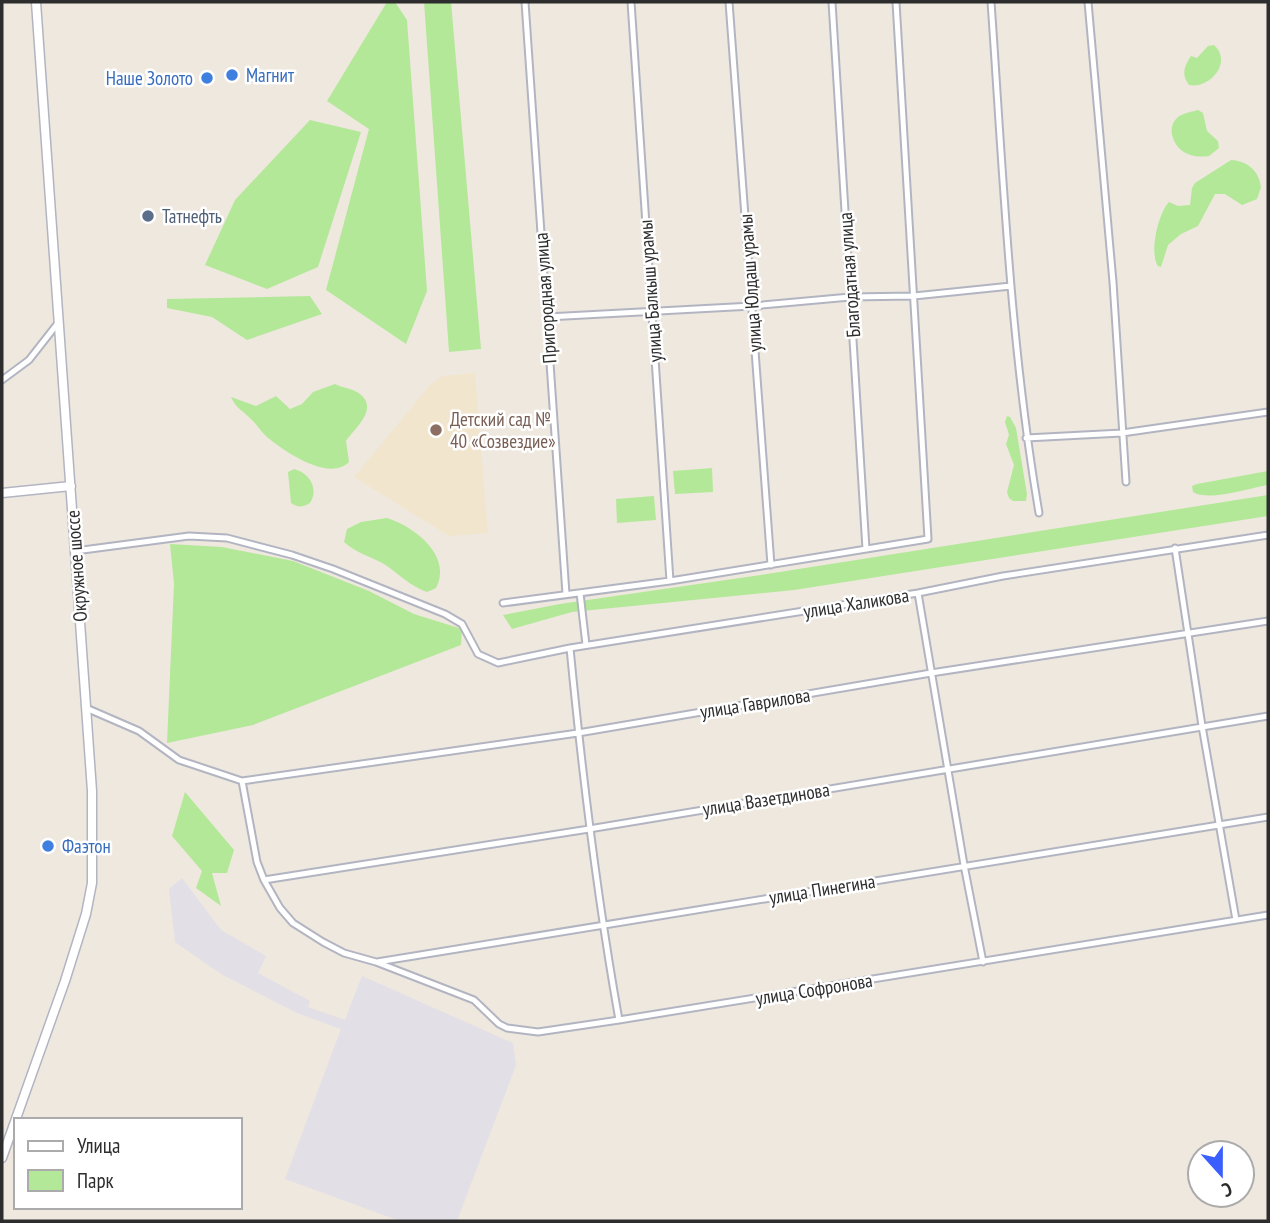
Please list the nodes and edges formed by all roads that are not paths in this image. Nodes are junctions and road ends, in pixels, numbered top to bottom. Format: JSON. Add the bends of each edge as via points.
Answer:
{"nodes":[{"id":1,"x":36,"y":2,"type":"edge"},
{"id":2,"x":525,"y":2,"type":"edge"},
{"id":3,"x":631,"y":2,"type":"edge"},
{"id":4,"x":729,"y":2,"type":"edge"},
{"id":5,"x":832,"y":2,"type":"edge"},
{"id":6,"x":896,"y":2,"type":"edge"},
{"id":7,"x":991,"y":2,"type":"edge"},
{"id":8,"x":1087,"y":2,"type":"edge"},
{"id":9,"x":1011,"y":286,"type":"junction"},
{"id":10,"x":914,"y":296,"type":"junction"},
{"id":11,"x":850,"y":297,"type":"junction"},
{"id":12,"x":752,"y":306,"type":"junction"},
{"id":13,"x":651,"y":312,"type":"junction"},
{"id":14,"x":547,"y":317,"type":"junction"},
{"id":15,"x":59,"y":322,"type":"junction"},
{"id":16,"x":2,"y":380,"type":"edge"},
{"id":17,"x":1268,"y":412,"type":"edge"},
{"id":18,"x":1122,"y":433,"type":"junction"},
{"id":19,"x":1026,"y":439,"type":"junction"},
{"id":20,"x":1126,"y":482,"type":"dead end"},
{"id":21,"x":71,"y":486,"type":"junction"},
{"id":22,"x":2,"y":493,"type":"edge"},
{"id":23,"x":1039,"y":513,"type":"dead end"},
{"id":24,"x":1268,"y":535,"type":"edge"},
{"id":25,"x":1175,"y":548,"type":"junction"},
{"id":26,"x":866,"y":549,"type":"junction"},
{"id":27,"x":75,"y":551,"type":"junction"},
{"id":28,"x":771,"y":565,"type":"junction"},
{"id":29,"x":670,"y":581,"type":"junction"},
{"id":30,"x":580,"y":593,"type":"junction"},
{"id":31,"x":918,"y":593,"type":"junction"},
{"id":32,"x":566,"y":594,"type":"junction"},
{"id":33,"x":503,"y":603,"type":"dead end"},
{"id":34,"x":1268,"y":621,"type":"edge"},
{"id":35,"x":1189,"y":634,"type":"junction"},
{"id":36,"x":586,"y":645,"type":"junction"},
{"id":37,"x":570,"y":648,"type":"junction"},
{"id":38,"x":931,"y":673,"type":"junction"},
{"id":39,"x":86,"y":708,"type":"junction"},
{"id":40,"x":1268,"y":716,"type":"edge"},
{"id":41,"x":1202,"y":726,"type":"junction"},
{"id":42,"x":578,"y":733,"type":"junction"},
{"id":43,"x":947,"y":769,"type":"junction"},
{"id":44,"x":242,"y":781,"type":"junction"},
{"id":45,"x":1268,"y":817,"type":"edge"},
{"id":46,"x":1219,"y":825,"type":"junction"},
{"id":47,"x":589,"y":829,"type":"junction"},
{"id":48,"x":964,"y":865,"type":"junction"},
{"id":49,"x":264,"y":880,"type":"junction"},
{"id":50,"x":1268,"y":915,"type":"edge"},
{"id":51,"x":1236,"y":920,"type":"junction"},
{"id":52,"x":602,"y":924,"type":"junction"},
{"id":53,"x":376,"y":962,"type":"junction"},
{"id":54,"x":984,"y":962,"type":"junction"},
{"id":55,"x":619,"y":1020,"type":"junction"},
{"id":56,"x":16,"y":1118,"type":"edge"},
{"id":57,"x":14,"y":1124,"type":"edge"},
{"id":58,"x":2,"y":1158,"type":"edge"}],
"edges":[{"from":1,"to":15,"type":"street","name":"Окружное шоссе"},
{"from":2,"to":14,"type":"street","name":"Пригородная улица"},
{"from":3,"to":13,"type":"street","name":"улица Балкыш урамы"},
{"from":4,"to":12,"type":"street","name":"улица Юлдаш урамы"},
{"from":5,"to":11,"type":"street","name":"Благодатная улица"},
{"from":6,"to":10,"type":"street"},
{"from":7,"to":9,"type":"street"},
{"from":8,"to":18,"type":"street"},
{"from":9,"to":10,"type":"street"},
{"from":9,"to":19,"type":"street"},
{"from":10,"to":11,"type":"street"},
{"from":10,"to":26,"type":"street","via":[[928,539]]},
{"from":11,"to":12,"type":"street"},
{"from":11,"to":26,"type":"street","name":"Благодатная улица"},
{"from":12,"to":13,"type":"street"},
{"from":12,"to":28,"type":"street","name":"улица Юлдаш урамы"},
{"from":13,"to":14,"type":"street"},
{"from":13,"to":29,"type":"street","name":"улица Балкыш урамы"},
{"from":14,"to":32,"type":"street","name":"Пригородная улица"},
{"from":15,"to":16,"type":"street","via":[[29,360]]},
{"from":15,"to":21,"type":"street","name":"Окружное шоссе"},
{"from":17,"to":18,"type":"street"},
{"from":18,"to":19,"type":"street"},
{"from":18,"to":20,"type":"street"},
{"from":19,"to":23,"type":"street"},
{"from":21,"to":22,"type":"street"},
{"from":21,"to":27,"type":"street","name":"Окружное шоссе"},
{"from":24,"to":25,"type":"street","name":"улица Халикова"},
{"from":25,"to":31,"type":"street","name":"улица Халикова"},
{"from":25,"to":35,"type":"street"},
{"from":26,"to":28,"type":"street"},
{"from":27,"to":37,"type":"street","name":"улица Халикова","via":[[189,536],[227,538],[333,569],[445,614],[462,624],[478,654],[492,662]]},
{"from":27,"to":39,"type":"street","name":"Окружное шоссе"},
{"from":28,"to":29,"type":"street"},
{"from":29,"to":30,"type":"street"},
{"from":30,"to":32,"type":"street"},
{"from":30,"to":36,"type":"street"},
{"from":31,"to":36,"type":"street","name":"улица Халикова"},
{"from":31,"to":38,"type":"street"},
{"from":32,"to":33,"type":"street"},
{"from":34,"to":35,"type":"street","name":"улица Гаврилова"},
{"from":35,"to":38,"type":"street","name":"улица Гаврилова"},
{"from":35,"to":41,"type":"street"},
{"from":36,"to":37,"type":"street","name":"улица Халикова"},
{"from":37,"to":42,"type":"street"},
{"from":38,"to":42,"type":"street","name":"улица Гаврилова"},
{"from":38,"to":43,"type":"street"},
{"from":39,"to":44,"type":"street","via":[[139,731],[179,760]]},
{"from":39,"to":56,"type":"street","name":"Окружное шоссе","via":[[92,883],[65,981]]},
{"from":40,"to":41,"type":"street","name":"улица Вазетдинова"},
{"from":41,"to":43,"type":"street","name":"улица Вазетдинова"},
{"from":41,"to":46,"type":"street"},
{"from":42,"to":44,"type":"street","name":"улица Гаврилова"},
{"from":42,"to":47,"type":"street"},
{"from":43,"to":47,"type":"street","name":"улица Вазетдинова"},
{"from":43,"to":48,"type":"street"},
{"from":44,"to":49,"type":"street","name":"улица Софронова"},
{"from":45,"to":46,"type":"street","name":"улица Пинегина"},
{"from":46,"to":48,"type":"street","name":"улица Пинегина"},
{"from":46,"to":51,"type":"street"},
{"from":47,"to":49,"type":"street","name":"улица Вазетдинова"},
{"from":47,"to":52,"type":"street"},
{"from":48,"to":52,"type":"street","name":"улица Пинегина"},
{"from":48,"to":54,"type":"street"},
{"from":49,"to":53,"type":"street","name":"улица Софронова","via":[[293,923],[344,953]]},
{"from":50,"to":51,"type":"street","name":"улица Софронова"},
{"from":51,"to":54,"type":"street","name":"улица Софронова"},
{"from":52,"to":53,"type":"street","name":"улица Пинегина"},
{"from":52,"to":55,"type":"street"},
{"from":53,"to":55,"type":"street","name":"улица Софронова","via":[[474,1000],[507,1028],[538,1032]]},
{"from":54,"to":55,"type":"street","name":"улица Софронова"},
{"from":57,"to":58,"type":"street","name":"Окружное шоссе"}]}
